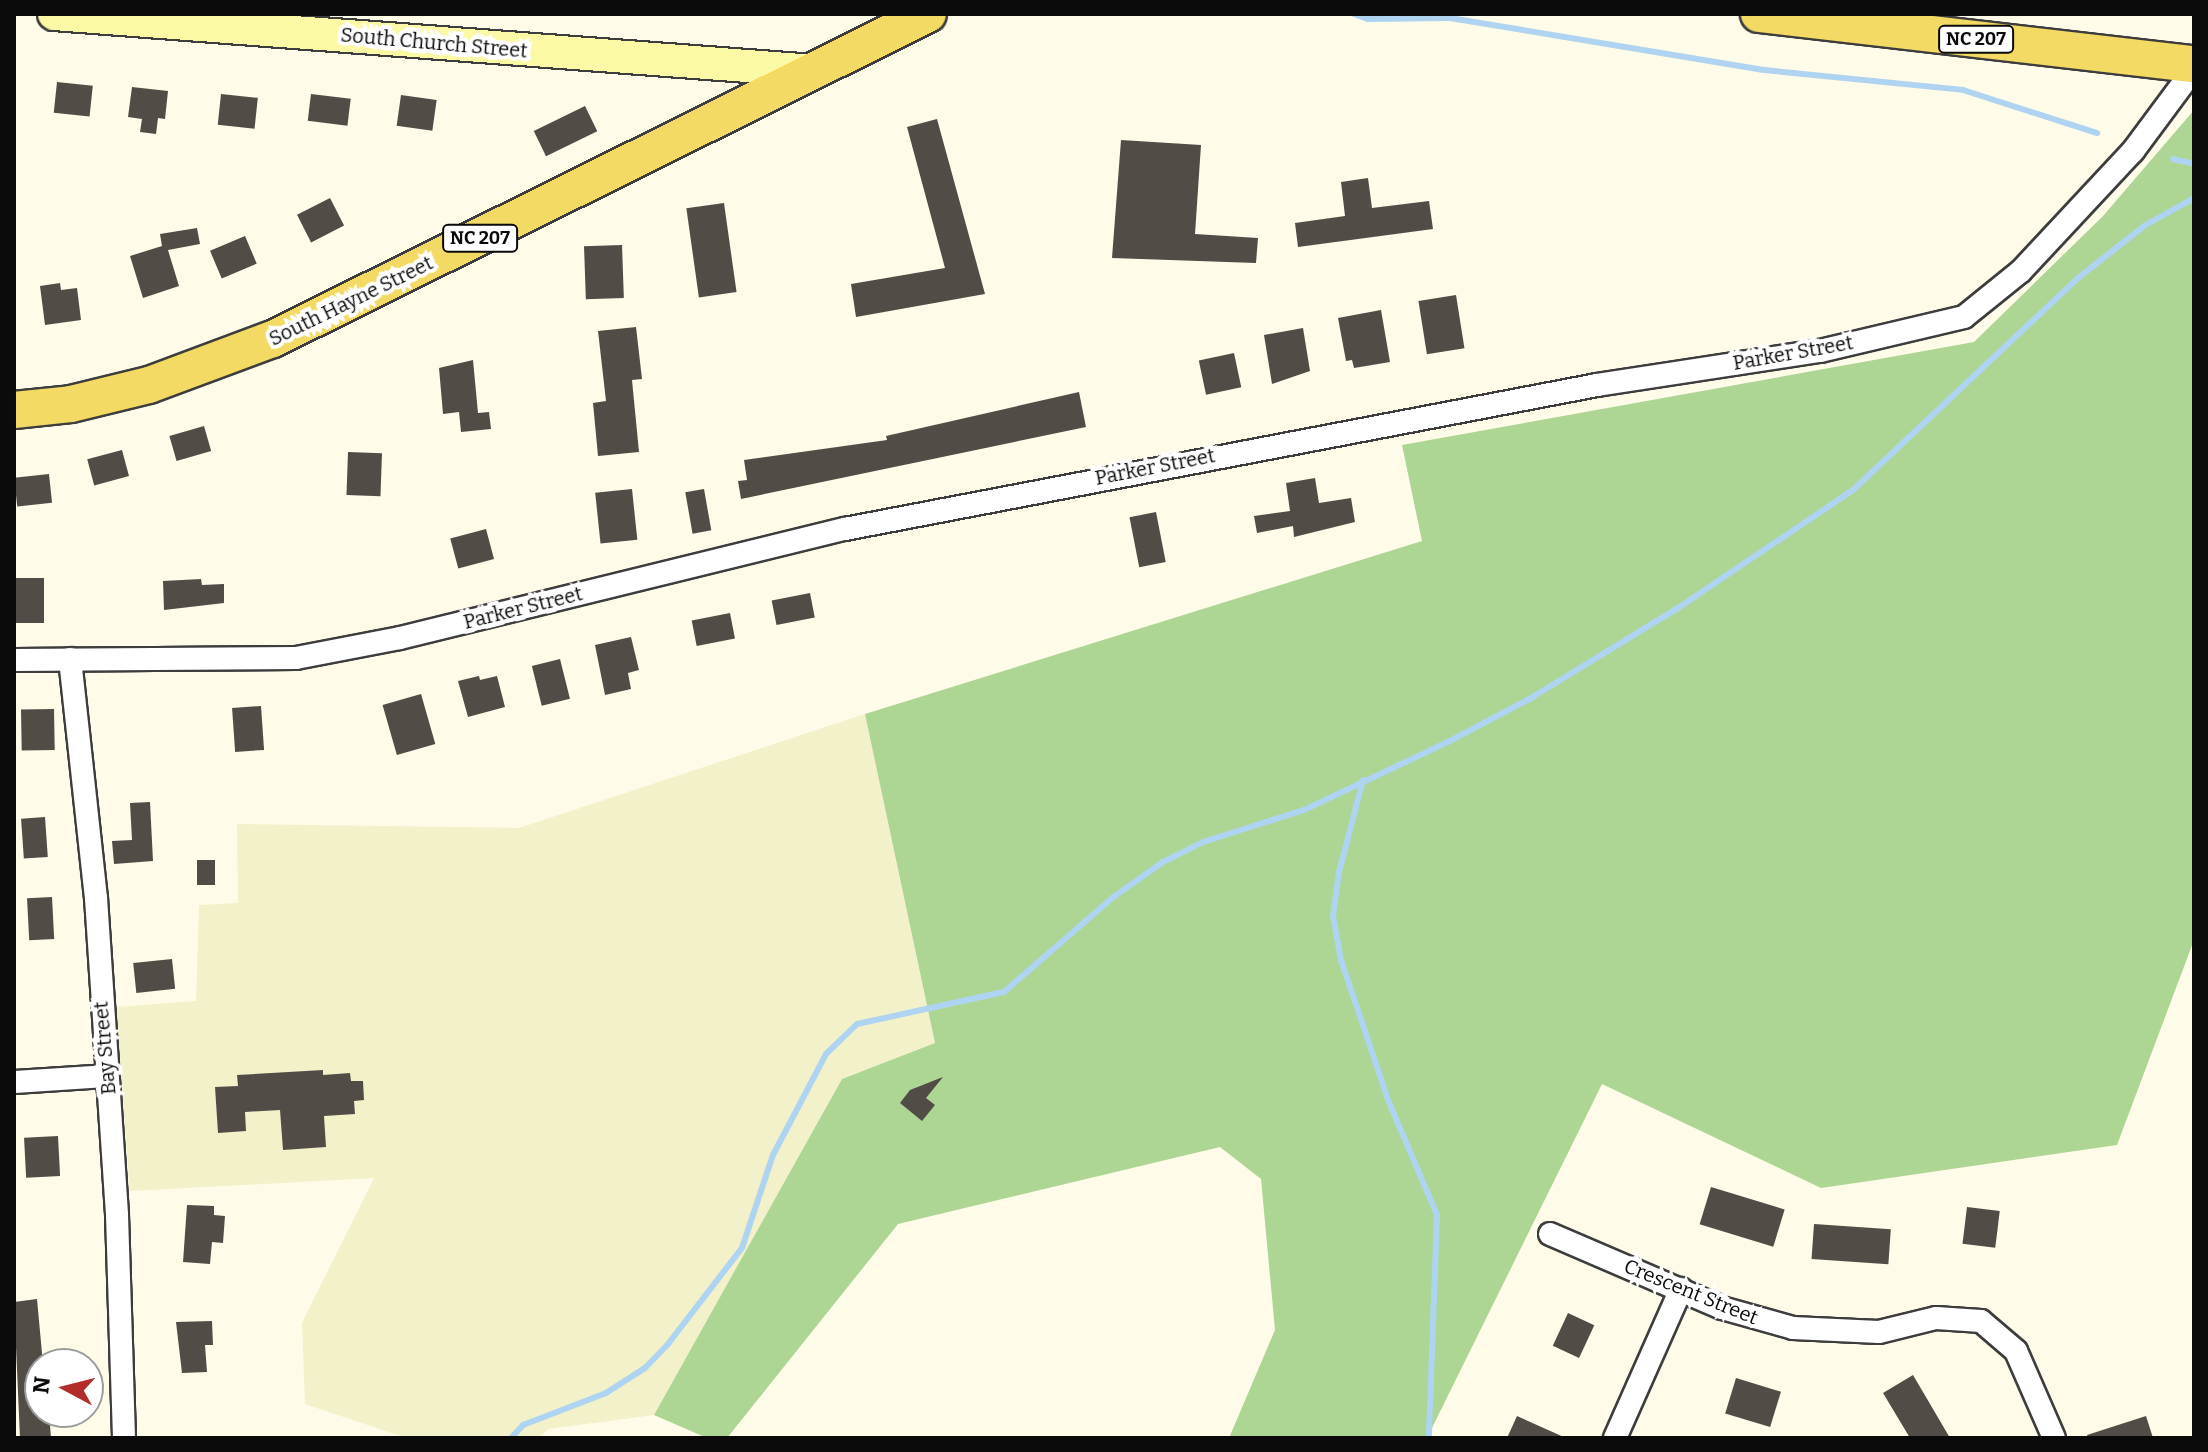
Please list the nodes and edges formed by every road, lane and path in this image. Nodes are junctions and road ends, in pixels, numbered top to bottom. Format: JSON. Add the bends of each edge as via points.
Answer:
{"nodes":[{"id":1,"x":54,"y":14,"type":"edge"},
{"id":2,"x":928,"y":14,"type":"edge"},
{"id":3,"x":1759,"y":14,"type":"edge"},
{"id":4,"x":2194,"y":67,"type":"edge"},
{"id":5,"x":814,"y":71,"type":"junction"},
{"id":6,"x":14,"y":410,"type":"edge"},
{"id":7,"x":70,"y":659,"type":"junction"},
{"id":8,"x":14,"y":660,"type":"edge"},
{"id":9,"x":106,"y":1076,"type":"junction"},
{"id":10,"x":14,"y":1082,"type":"edge"},
{"id":11,"x":1550,"y":1234,"type":"dead end"},
{"id":12,"x":1681,"y":1289,"type":"junction"},
{"id":13,"x":124,"y":1438,"type":"edge"},
{"id":14,"x":1615,"y":1438,"type":"edge"},
{"id":15,"x":2054,"y":1438,"type":"edge"}],
"edges":[{"from":1,"to":5,"type":"street","name":"South Church Street"},
{"from":2,"to":5,"type":"main road","name":"South Hayne Street","number":"NC 207"},
{"from":3,"to":4,"type":"main road","number":"NC 207"},
{"from":4,"to":7,"type":"street","name":"Parker Street","via":[[2133,151],[2021,271],[1964,317],[1820,351],[1352,430],[845,529],[400,638],[296,658],[145,663]]},
{"from":5,"to":6,"type":"main road","name":"South Hayne Street","number":"NC 207","via":[[226,360],[71,404]]},
{"from":7,"to":8,"type":"street","name":"Parker Street"},
{"from":7,"to":9,"type":"street","name":"Bay Street","via":[[96,898]]},
{"from":9,"to":10,"type":"street"},
{"from":9,"to":13,"type":"street","name":"Bay Street"},
{"from":11,"to":12,"type":"street","name":"Crescent Street"},
{"from":12,"to":14,"type":"street"},
{"from":12,"to":15,"type":"street","name":"Crescent Street","via":[[1722,1308],[1793,1328],[1879,1332],[1936,1318],[1981,1321],[2016,1351]]}]}
